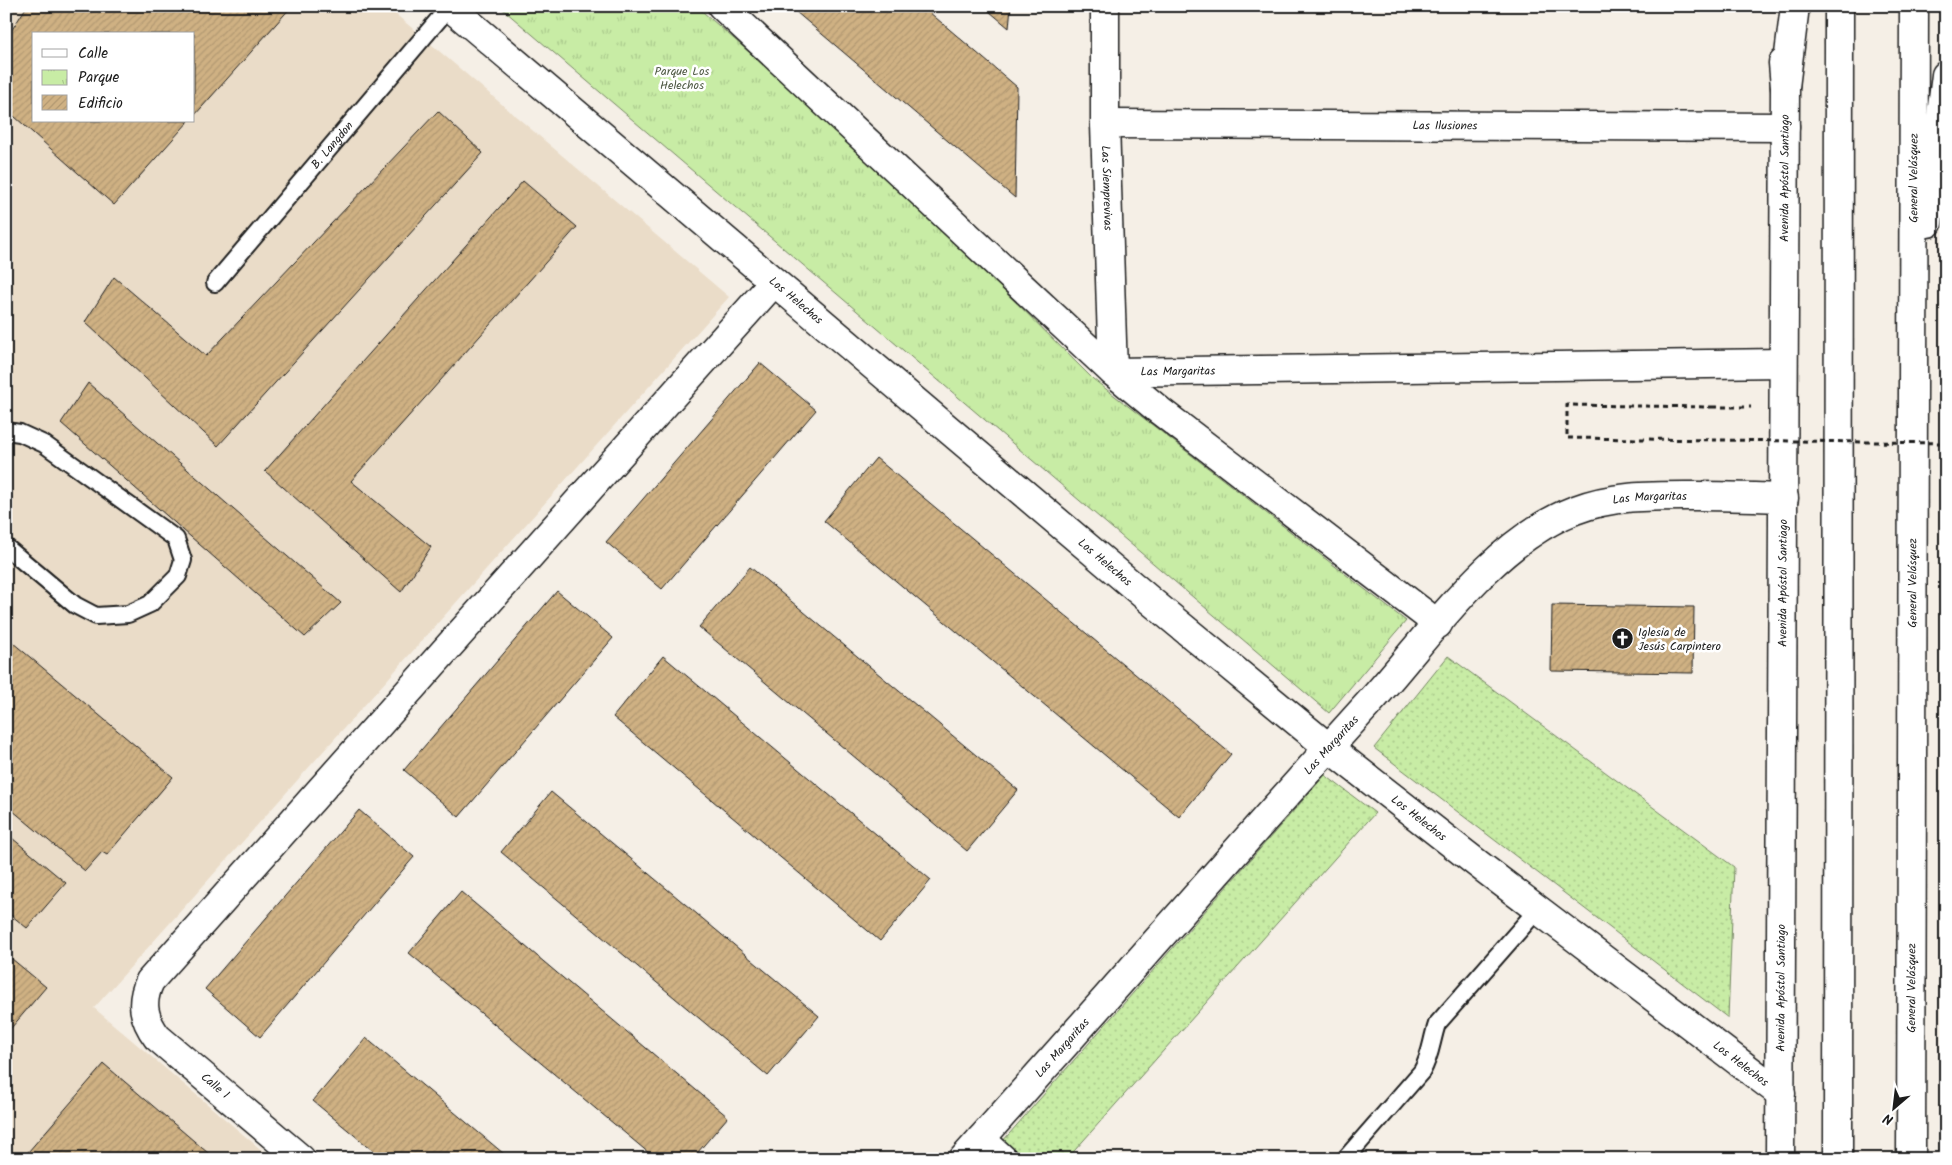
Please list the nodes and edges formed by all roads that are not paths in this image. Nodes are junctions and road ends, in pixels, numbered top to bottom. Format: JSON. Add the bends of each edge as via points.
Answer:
{"nodes":[{"id":1,"x":450,"y":6,"type":"edge"},
{"id":2,"x":722,"y":6,"type":"edge"},
{"id":3,"x":1105,"y":6,"type":"edge"},
{"id":4,"x":1782,"y":6,"type":"edge"},
{"id":5,"x":1795,"y":6,"type":"edge"},
{"id":6,"x":1839,"y":6,"type":"edge"},
{"id":7,"x":1914,"y":6,"type":"edge"},
{"id":8,"x":1946,"y":75,"type":"edge"},
{"id":9,"x":1785,"y":87,"type":"junction"},
{"id":10,"x":1105,"y":124,"type":"junction"},
{"id":11,"x":1785,"y":127,"type":"junction"},
{"id":12,"x":774,"y":282,"type":"junction"},
{"id":13,"x":214,"y":283,"type":"dead end"},
{"id":14,"x":1914,"y":318,"type":"junction"},
{"id":15,"x":1783,"y":363,"type":"junction"},
{"id":16,"x":1113,"y":372,"type":"junction"},
{"id":17,"x":6,"y":431,"type":"edge"},
{"id":18,"x":1784,"y":498,"type":"junction"},
{"id":19,"x":6,"y":547,"type":"edge"},
{"id":20,"x":1438,"y":624,"type":"junction"},
{"id":21,"x":1328,"y":748,"type":"junction"},
{"id":22,"x":1538,"y":909,"type":"junction"},
{"id":23,"x":1781,"y":1094,"type":"junction"},
{"id":24,"x":981,"y":1139,"type":"junction"},
{"id":25,"x":302,"y":1159,"type":"edge"},
{"id":26,"x":963,"y":1159,"type":"edge"},
{"id":27,"x":1003,"y":1159,"type":"edge"},
{"id":28,"x":1345,"y":1159,"type":"edge"},
{"id":29,"x":1780,"y":1159,"type":"edge"},
{"id":30,"x":1838,"y":1159,"type":"edge"},
{"id":31,"x":1911,"y":1159,"type":"edge"}],
"edges":[{"from":1,"to":12,"type":"main road","name":"Los Helechos"},
{"from":1,"to":13,"type":"lane","name":"B. Langdon"},
{"from":2,"to":16,"type":"main road"},
{"from":3,"to":10,"type":"main road","name":"Las Siemprevivas"},
{"from":4,"to":9,"type":"main road","name":"Avenida Apóstol Santiago"},
{"from":5,"to":9,"type":"main road"},
{"from":6,"to":30,"type":"main road"},
{"from":7,"to":14,"type":"main road","name":"General Velásquez"},
{"from":8,"to":14,"type":"main road"},
{"from":9,"to":11,"type":"main road","name":"Avenida Apóstol Santiago"},
{"from":10,"to":11,"type":"main road","name":"Las Ilusiones"},
{"from":10,"to":16,"type":"main road","name":"Las Siemprevivas"},
{"from":11,"to":15,"type":"main road","name":"Avenida Apóstol Santiago"},
{"from":12,"to":21,"type":"main road","name":"Los Helechos"},
{"from":12,"to":25,"type":"main road","name":"Calle 1","via":[[157,971],[144,992],[144,1016],[156,1038]]},
{"from":14,"to":31,"type":"main road","name":"General Velásquez"},
{"from":15,"to":16,"type":"main road","name":"Las Margaritas"},
{"from":15,"to":18,"type":"main road","name":"Avenida Apóstol Santiago"},
{"from":16,"to":20,"type":"main road"},
{"from":17,"to":19,"type":"lane","via":[[20,433],[44,444],[176,539],[183,560],[178,576],[150,604],[128,614],[96,616],[75,605]]},
{"from":18,"to":20,"type":"main road","name":"Las Margaritas","via":[[1639,496],[1606,500],[1574,510],[1544,524],[1495,561]]},
{"from":18,"to":23,"type":"main road","name":"Avenida Apóstol Santiago"},
{"from":20,"to":21,"type":"main road","name":"Las Margaritas"},
{"from":21,"to":22,"type":"main road","name":"Los Helechos"},
{"from":21,"to":24,"type":"main road","name":"Las Margaritas"},
{"from":22,"to":23,"type":"main road","name":"Los Helechos"},
{"from":22,"to":28,"type":"lane","via":[[1437,1024],[1430,1058],[1422,1071]]},
{"from":23,"to":29,"type":"main road","name":"Avenida Apóstol Santiago"},
{"from":24,"to":26,"type":"main road","name":"Las Margaritas"},
{"from":24,"to":27,"type":"main road"}]}
